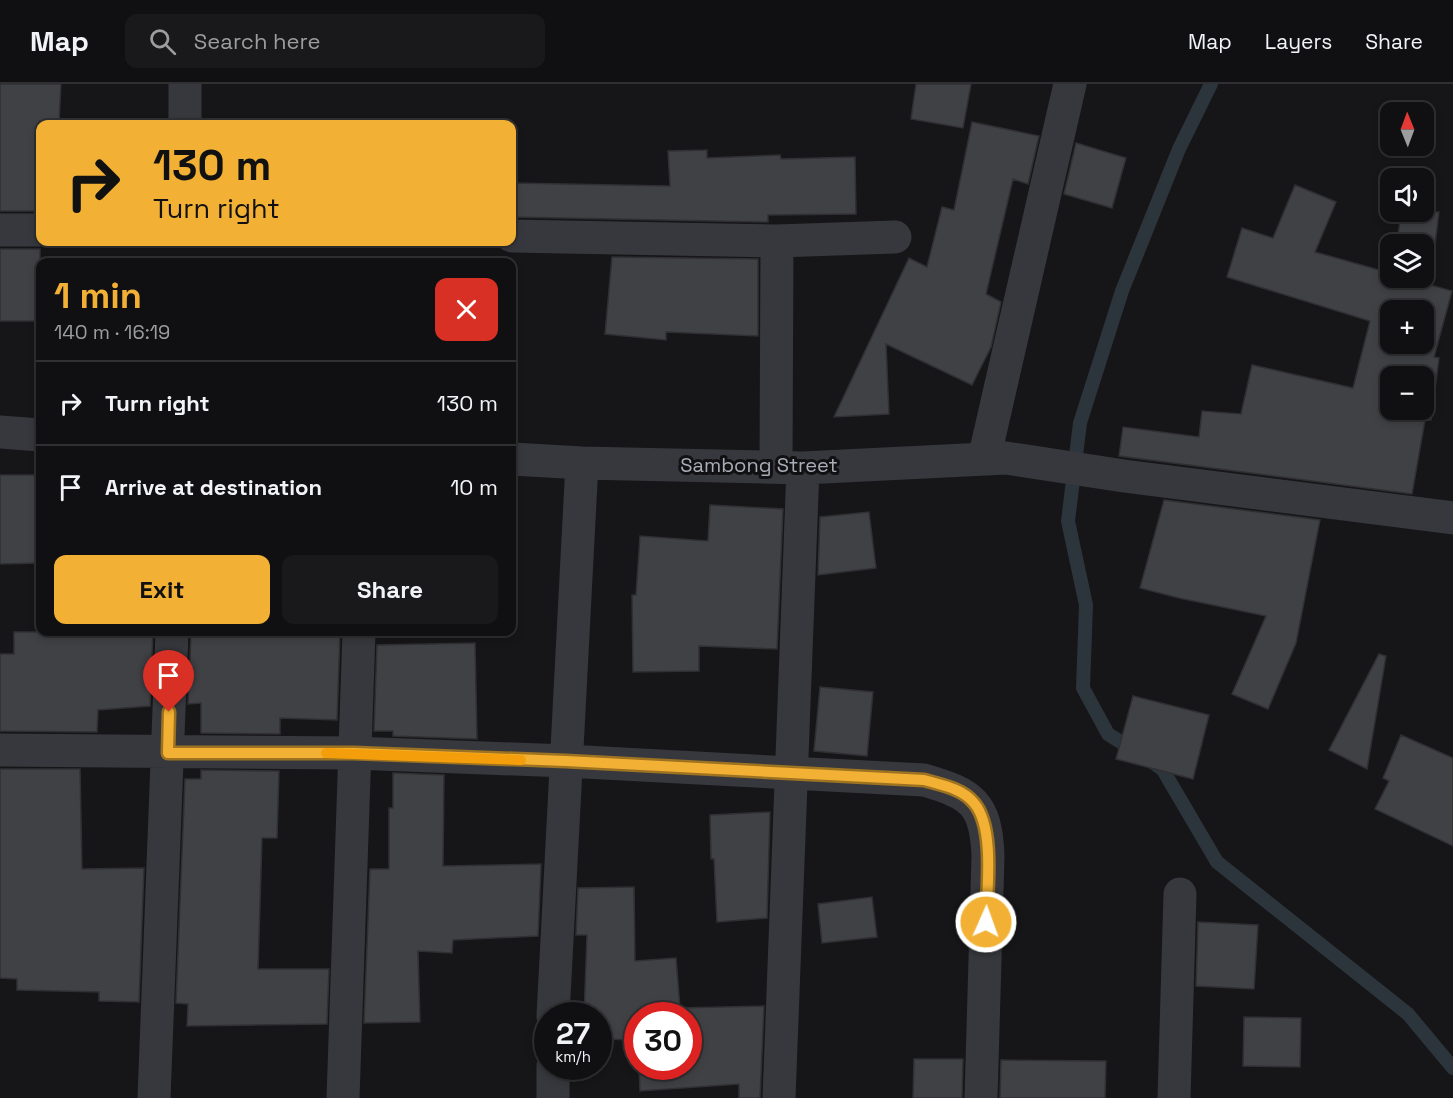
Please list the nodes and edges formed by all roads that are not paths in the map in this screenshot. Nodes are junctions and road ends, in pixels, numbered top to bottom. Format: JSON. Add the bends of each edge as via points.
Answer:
{"nodes":[{"id":1,"x":185,"y":84,"type":"edge"},
{"id":2,"x":1070,"y":84,"type":"edge"},
{"id":3,"x":185,"y":120,"type":"edge"},
{"id":4,"x":0,"y":230,"type":"edge"},
{"id":5,"x":36,"y":230,"type":"edge"},
{"id":6,"x":516,"y":236,"type":"edge"},
{"id":7,"x":895,"y":237,"type":"dead end"},
{"id":8,"x":777,"y":241,"type":"junction"},
{"id":9,"x":0,"y":432,"type":"edge"},
{"id":10,"x":36,"y":435,"type":"edge"},
{"id":11,"x":516,"y":459,"type":"edge"},
{"id":12,"x":995,"y":459,"type":"junction"},
{"id":13,"x":582,"y":463,"type":"junction"},
{"id":14,"x":790,"y":467,"type":"junction"},
{"id":15,"x":1453,"y":518,"type":"edge"},
{"id":16,"x":172,"y":636,"type":"edge"},
{"id":17,"x":359,"y":636,"type":"edge"},
{"id":18,"x":0,"y":750,"type":"edge"},
{"id":19,"x":168,"y":753,"type":"junction"},
{"id":20,"x":354,"y":753,"type":"junction"},
{"id":21,"x":566,"y":761,"type":"junction"},
{"id":22,"x":791,"y":773,"type":"junction"},
{"id":23,"x":1180,"y":894,"type":"dead end"},
{"id":24,"x":554,"y":1002,"type":"edge"},
{"id":25,"x":553,"y":1080,"type":"edge"},
{"id":26,"x":154,"y":1098,"type":"edge"},
{"id":27,"x":343,"y":1098,"type":"edge"},
{"id":28,"x":553,"y":1098,"type":"edge"},
{"id":29,"x":779,"y":1098,"type":"edge"},
{"id":30,"x":981,"y":1098,"type":"edge"},
{"id":31,"x":1174,"y":1098,"type":"edge"}],
"edges":[{"from":1,"to":3,"type":"street"},
{"from":2,"to":12,"type":"street"},
{"from":4,"to":5,"type":"street"},
{"from":6,"to":8,"type":"street"},
{"from":7,"to":8,"type":"street"},
{"from":8,"to":14,"type":"street"},
{"from":9,"to":10,"type":"street"},
{"from":11,"to":13,"type":"street","name":"Sambong Street"},
{"from":12,"to":14,"type":"street","name":"Sambong Street"},
{"from":12,"to":15,"type":"street","name":"Sambong Street"},
{"from":13,"to":14,"type":"street","name":"Sambong Street"},
{"from":13,"to":21,"type":"street"},
{"from":14,"to":22,"type":"street"},
{"from":16,"to":19,"type":"street"},
{"from":17,"to":20,"type":"street"},
{"from":18,"to":19,"type":"street"},
{"from":19,"to":20,"type":"street"},
{"from":19,"to":26,"type":"street"},
{"from":20,"to":21,"type":"street"},
{"from":20,"to":27,"type":"street"},
{"from":21,"to":22,"type":"street"},
{"from":21,"to":24,"type":"street"},
{"from":22,"to":29,"type":"street"},
{"from":22,"to":30,"type":"street","via":[[924,780],[955,789],[975,803],[987,828],[988,856]]},
{"from":23,"to":31,"type":"street"},
{"from":25,"to":28,"type":"street"}]}
